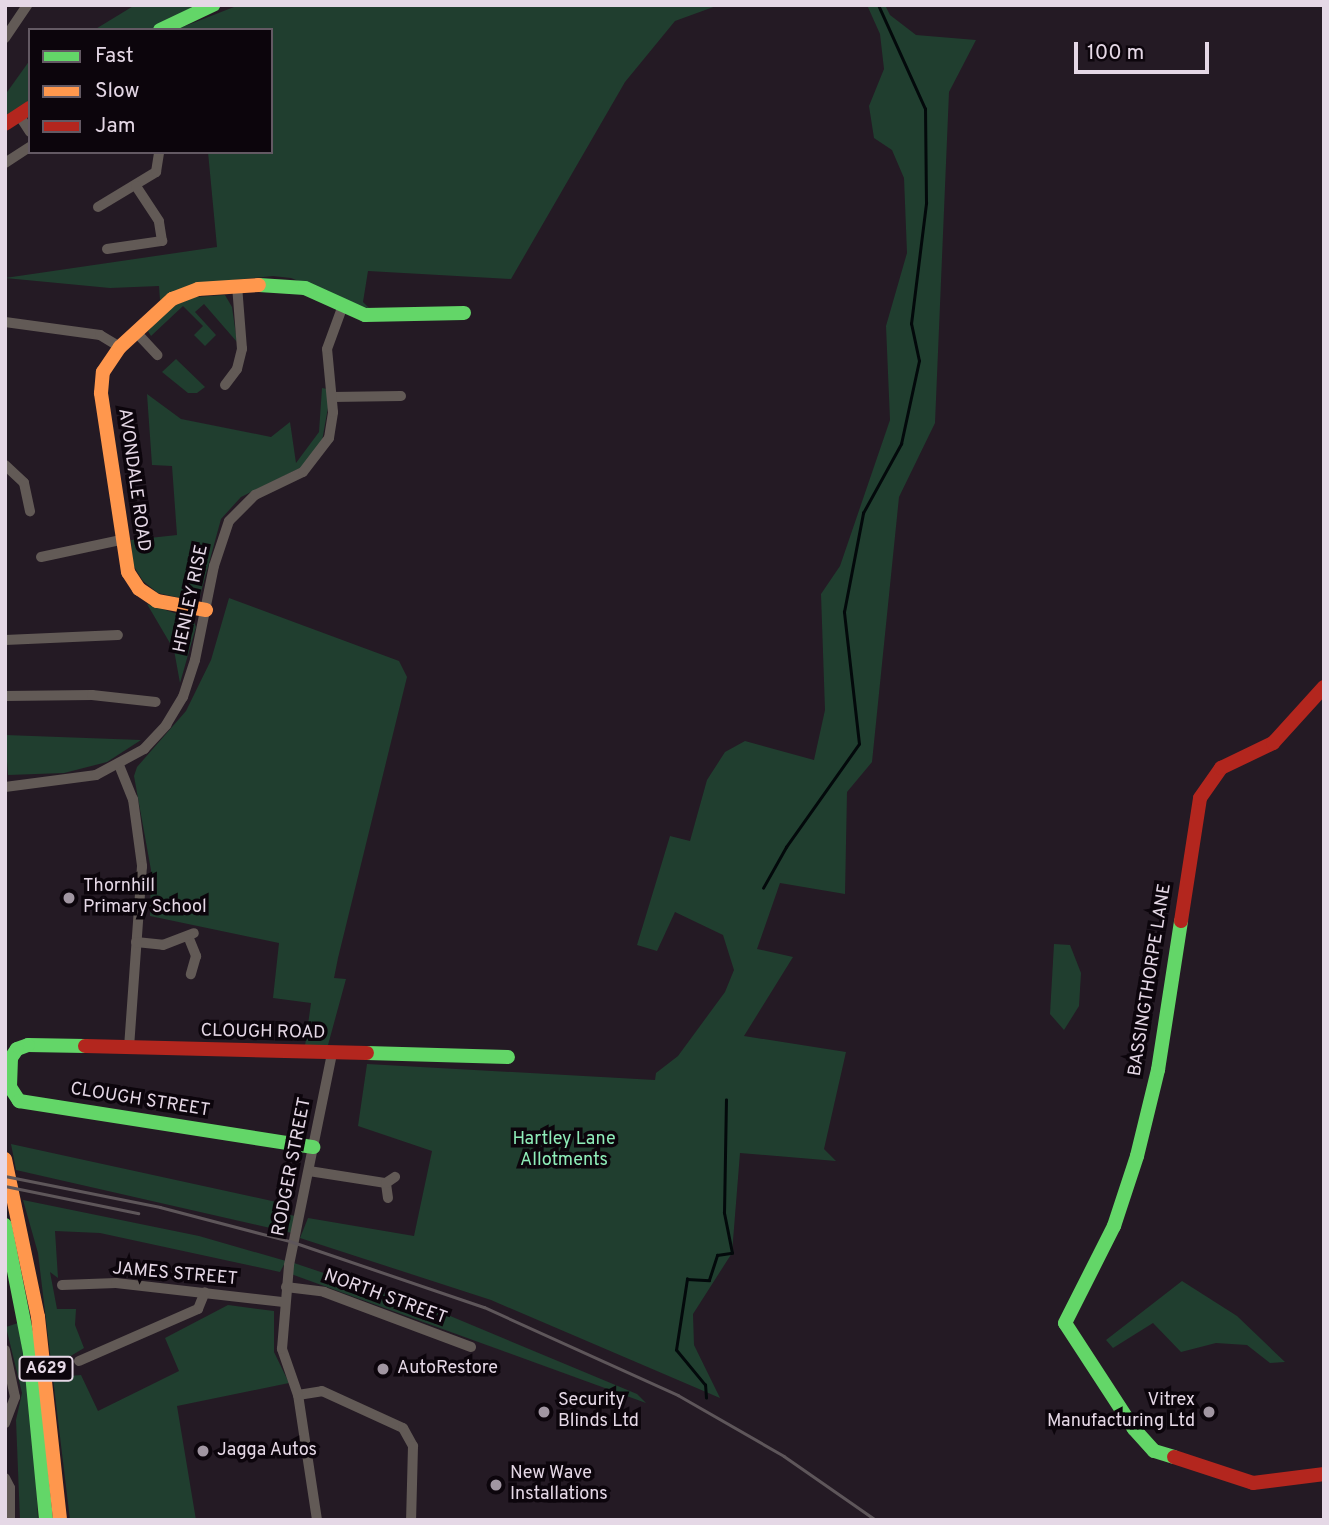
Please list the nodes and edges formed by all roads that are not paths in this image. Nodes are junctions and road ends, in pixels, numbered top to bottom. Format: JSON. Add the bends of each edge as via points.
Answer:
{"nodes":[{"id":1,"x":27,"y":5,"type":"edge"},
{"id":2,"x":213,"y":5,"type":"edge"},
{"id":3,"x":164,"y":28,"type":"edge"},
{"id":4,"x":5,"y":38,"type":"edge"},
{"id":5,"x":24,"y":111,"type":"edge"},
{"id":6,"x":5,"y":124,"type":"edge"},
{"id":7,"x":28,"y":148,"type":"edge"},
{"id":8,"x":159,"y":154,"type":"edge"},
{"id":9,"x":5,"y":163,"type":"edge"},
{"id":10,"x":136,"y":186,"type":"junction"},
{"id":11,"x":99,"y":207,"type":"dead end"},
{"id":12,"x":107,"y":248,"type":"dead end"},
{"id":13,"x":237,"y":286,"type":"junction"},
{"id":14,"x":342,"y":308,"type":"junction"},
{"id":15,"x":464,"y":313,"type":"dead end"},
{"id":16,"x":5,"y":323,"type":"edge"},
{"id":17,"x":135,"y":331,"type":"junction"},
{"id":18,"x":120,"y":347,"type":"junction"},
{"id":19,"x":157,"y":355,"type":"dead end"},
{"id":20,"x":225,"y":385,"type":"dead end"},
{"id":21,"x":401,"y":396,"type":"dead end"},
{"id":22,"x":332,"y":397,"type":"junction"},
{"id":23,"x":5,"y":465,"type":"edge"},
{"id":24,"x":30,"y":511,"type":"dead end"},
{"id":25,"x":121,"y":540,"type":"junction"},
{"id":26,"x":41,"y":557,"type":"dead end"},
{"id":27,"x":206,"y":610,"type":"junction"},
{"id":28,"x":118,"y":635,"type":"dead end"},
{"id":29,"x":5,"y":640,"type":"edge"},
{"id":30,"x":1324,"y":687,"type":"edge"},
{"id":31,"x":5,"y":696,"type":"edge"},
{"id":32,"x":156,"y":702,"type":"dead end"},
{"id":33,"x":119,"y":765,"type":"junction"},
{"id":34,"x":5,"y":787,"type":"edge"},
{"id":35,"x":136,"y":942,"type":"junction"},
{"id":36,"x":191,"y":974,"type":"dead end"},
{"id":37,"x":17,"y":1049,"type":"joint"},
{"id":38,"x":129,"y":1049,"type":"junction"},
{"id":39,"x":332,"y":1054,"type":"junction"},
{"id":40,"x":508,"y":1057,"type":"dead end"},
{"id":41,"x":313,"y":1147,"type":"junction"},
{"id":42,"x":5,"y":1159,"type":"edge"},
{"id":43,"x":309,"y":1171,"type":"junction"},
{"id":44,"x":388,"y":1198,"type":"dead end"},
{"id":45,"x":12,"y":1223,"type":"edge"},
{"id":46,"x":62,"y":1285,"type":"dead end"},
{"id":47,"x":286,"y":1287,"type":"junction"},
{"id":48,"x":205,"y":1292,"type":"junction"},
{"id":49,"x":284,"y":1302,"type":"junction"},
{"id":50,"x":471,"y":1347,"type":"dead end"},
{"id":51,"x":5,"y":1350,"type":"edge"},
{"id":52,"x":79,"y":1361,"type":"dead end"},
{"id":53,"x":298,"y":1395,"type":"junction"},
{"id":54,"x":5,"y":1423,"type":"edge"},
{"id":55,"x":1324,"y":1474,"type":"edge"},
{"id":56,"x":5,"y":1478,"type":"edge"},
{"id":57,"x":9,"y":1520,"type":"edge"},
{"id":58,"x":46,"y":1520,"type":"edge"},
{"id":59,"x":60,"y":1520,"type":"edge"},
{"id":60,"x":317,"y":1520,"type":"edge"},
{"id":61,"x":411,"y":1520,"type":"edge"}],
"edges":[{"from":1,"to":4,"type":"street"},
{"from":2,"to":3,"type":"street"},
{"from":5,"to":6,"type":"street"},
{"from":7,"to":9,"type":"street"},
{"from":8,"to":10,"type":"street","via":[[156,172]]},
{"from":10,"to":11,"type":"street"},
{"from":10,"to":12,"type":"street","via":[[159,221],[162,241]]},
{"from":13,"to":14,"type":"street","name":"AVONDALE ROAD","via":[[292,284]]},
{"from":13,"to":17,"type":"street","name":"AVONDALE ROAD","via":[[198,289],[175,297]]},
{"from":13,"to":20,"type":"street","via":[[242,349],[237,369]]},
{"from":14,"to":15,"type":"street","name":"AVONDALE ROAD","via":[[376,316]]},
{"from":14,"to":22,"type":"street","name":"HENLEY RISE","via":[[327,349]]},
{"from":16,"to":18,"type":"street","via":[[100,334]]},
{"from":17,"to":18,"type":"street","name":"AVONDALE ROAD"},
{"from":17,"to":19,"type":"street"},
{"from":18,"to":25,"type":"street","name":"AVONDALE ROAD","via":[[103,372],[101,393]]},
{"from":21,"to":22,"type":"street"},
{"from":22,"to":27,"type":"street","name":"HENLEY RISE","via":[[332,425],[313,463],[293,479],[255,495],[229,521],[219,544]]},
{"from":23,"to":24,"type":"street","via":[[24,483]]},
{"from":25,"to":26,"type":"street"},
{"from":25,"to":27,"type":"street","name":"AVONDALE ROAD","via":[[128,572],[139,589],[157,601]]},
{"from":27,"to":33,"type":"street","name":"HENLEY RISE","via":[[177,710],[155,739]]},
{"from":28,"to":29,"type":"street"},
{"from":30,"to":55,"type":"street","name":"BASSINGTHORPE LANE","via":[[1273,743],[1221,768],[1200,798],[1158,1070],[1138,1156],[1114,1226],[1065,1322],[1133,1429],[1154,1451],[1253,1483]]},
{"from":31,"to":32,"type":"street","via":[[74,694]]},
{"from":33,"to":34,"type":"street","name":"HENLEY RISE","via":[[79,780]]},
{"from":33,"to":35,"type":"street","via":[[133,800],[141,843]]},
{"from":35,"to":36,"type":"street","via":[[163,945],[191,934],[196,956]]},
{"from":35,"to":38,"type":"street"},
{"from":37,"to":38,"type":"street","name":"CLOUGH ROAD","via":[[28,1045]]},
{"from":37,"to":41,"type":"street","name":"CLOUGH STREET","via":[[11,1058],[10,1087],[19,1101]]},
{"from":38,"to":39,"type":"street","name":"CLOUGH ROAD"},
{"from":39,"to":40,"type":"street","name":"CLOUGH ROAD"},
{"from":39,"to":41,"type":"street","name":"RODGER STREET"},
{"from":41,"to":43,"type":"street","name":"RODGER STREET"},
{"from":42,"to":45,"type":"street","number":"A629"},
{"from":43,"to":44,"type":"street","via":[[391,1180]]},
{"from":43,"to":47,"type":"street","name":"RODGER STREET"},
{"from":45,"to":58,"type":"street","number":"A629"},
{"from":45,"to":59,"type":"street","number":"A629","via":[[48,1383]]},
{"from":46,"to":48,"type":"street","name":"JAMES STREET","via":[[116,1283]]},
{"from":47,"to":49,"type":"street","name":"RODGER STREET"},
{"from":47,"to":50,"type":"street","name":"NORTH STREET","via":[[324,1292]]},
{"from":48,"to":49,"type":"street","name":"JAMES STREET"},
{"from":48,"to":52,"type":"street","via":[[198,1309]]},
{"from":49,"to":53,"type":"street","name":"RODGER STREET","via":[[282,1349]]},
{"from":51,"to":54,"type":"street","via":[[15,1397]]},
{"from":53,"to":60,"type":"street","name":"RODGER STREET"},
{"from":53,"to":61,"type":"street","via":[[322,1391],[403,1428],[413,1446]]},
{"from":56,"to":57,"type":"street","via":[[10,1488]]}]}
